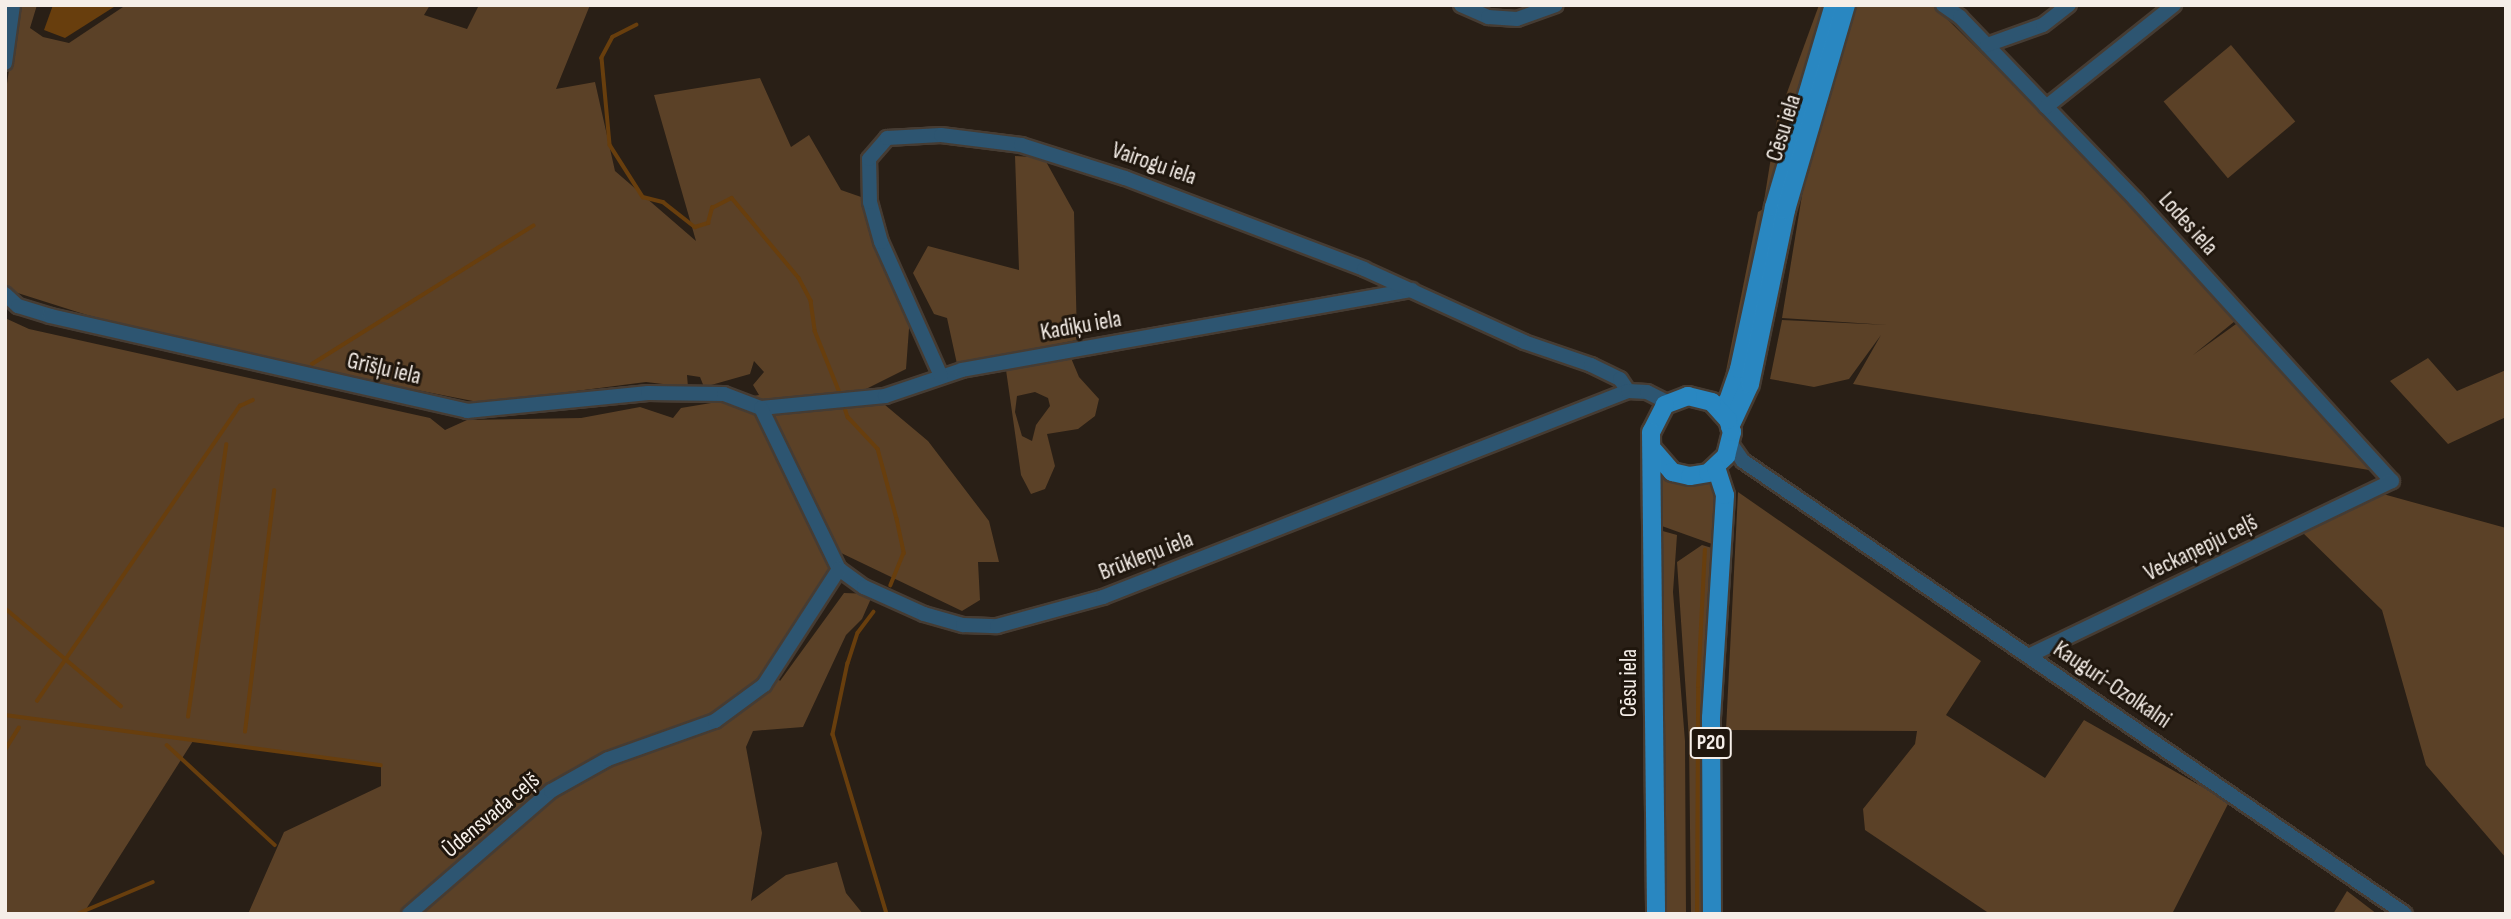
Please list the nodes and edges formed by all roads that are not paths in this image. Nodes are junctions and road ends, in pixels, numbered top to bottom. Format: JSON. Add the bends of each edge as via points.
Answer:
{"nodes":[{"id":1,"x":13,"y":5,"type":"edge"},
{"id":2,"x":1461,"y":5,"type":"edge"},
{"id":3,"x":1556,"y":5,"type":"edge"},
{"id":4,"x":1834,"y":5,"type":"edge"},
{"id":5,"x":1846,"y":5,"type":"edge"},
{"id":6,"x":1943,"y":5,"type":"edge"},
{"id":7,"x":2068,"y":5,"type":"edge"},
{"id":8,"x":2174,"y":5,"type":"edge"},
{"id":9,"x":1987,"y":45,"type":"junction"},
{"id":10,"x":5,"y":63,"type":"edge"},
{"id":11,"x":2046,"y":107,"type":"junction"},
{"id":12,"x":1412,"y":290,"type":"junction"},
{"id":13,"x":5,"y":294,"type":"edge"},
{"id":14,"x":941,"y":376,"type":"junction"},
{"id":15,"x":1630,"y":391,"type":"junction"},
{"id":16,"x":761,"y":408,"type":"junction"},
{"id":17,"x":1720,"y":408,"type":"junction"},
{"id":18,"x":1663,"y":409,"type":"junction"},
{"id":19,"x":1731,"y":436,"type":"junction"},
{"id":20,"x":1654,"y":451,"type":"junction"},
{"id":21,"x":1720,"y":465,"type":"junction"},
{"id":22,"x":2392,"y":481,"type":"joint"},
{"id":23,"x":1793,"y":494,"type":"junction"},
{"id":24,"x":839,"y":569,"type":"junction"},
{"id":25,"x":2029,"y":656,"type":"junction"},
{"id":26,"x":409,"y":914,"type":"edge"},
{"id":27,"x":1656,"y":914,"type":"edge"},
{"id":28,"x":1712,"y":914,"type":"edge"},
{"id":29,"x":2405,"y":914,"type":"edge"}],
"edges":[{"from":1,"to":10,"type":"street"},
{"from":2,"to":3,"type":"street","via":[[1488,17],[1517,19]]},
{"from":4,"to":17,"type":"main road","name":"Cēsu iela","via":[[1777,195],[1739,369]]},
{"from":5,"to":19,"type":"main road","name":"Cēsu iela","via":[[1793,183],[1749,384]]},
{"from":6,"to":9,"type":"street","name":"Lodes iela"},
{"from":7,"to":9,"type":"street","via":[[2043,25]]},
{"from":8,"to":11,"type":"street"},
{"from":9,"to":11,"type":"street","name":"Lodes iela"},
{"from":11,"to":22,"type":"street","name":"Lodes iela"},
{"from":12,"to":14,"type":"street","name":"Kadiķu iela"},
{"from":12,"to":14,"type":"street","name":"Vairogu iela","via":[[1248,221],[1021,145],[941,135],[887,138],[869,159],[870,202],[881,242]]},
{"from":12,"to":15,"type":"street","name":"Vairogu iela","via":[[1524,342],[1591,365],[1620,379]]},
{"from":13,"to":16,"type":"street","name":"Grīšļu iela","via":[[18,306],[50,316],[467,411],[648,393],[724,394]]},
{"from":14,"to":16,"type":"street","name":"Kadiķu iela","via":[[898,394]]},
{"from":15,"to":18,"type":"street"},
{"from":15,"to":24,"type":"street","name":"Brūkleņu iela","via":[[1103,597],[1030,619],[997,626],[963,625],[864,587]]},
{"from":16,"to":24,"type":"street"},
{"from":17,"to":18,"type":"main road","via":[[1701,397]]},
{"from":17,"to":19,"type":"main road"},
{"from":18,"to":20,"type":"main road","name":"Cēsu iela","via":[[1651,432]]},
{"from":19,"to":21,"type":"main road","name":"Cēsu iela"},
{"from":19,"to":23,"type":"street","via":[[1743,460]]},
{"from":20,"to":21,"type":"main road","via":[[1665,467],[1681,475],[1700,476]]},
{"from":20,"to":27,"type":"main road","name":"Cēsu iela"},
{"from":21,"to":23,"type":"street"},
{"from":21,"to":28,"type":"main road","number":"P20","via":[[1725,495],[1711,718]]},
{"from":22,"to":25,"type":"street","name":"Veckaņepju ceļš"},
{"from":23,"to":25,"type":"street","name":"Kauguri-Ozolkalni"},
{"from":24,"to":26,"type":"street","name":"Ūdensvada ceļš","via":[[764,685],[715,721],[608,758],[551,791]]},
{"from":25,"to":29,"type":"street","name":"Kauguri-Ozolkalni"}]}
